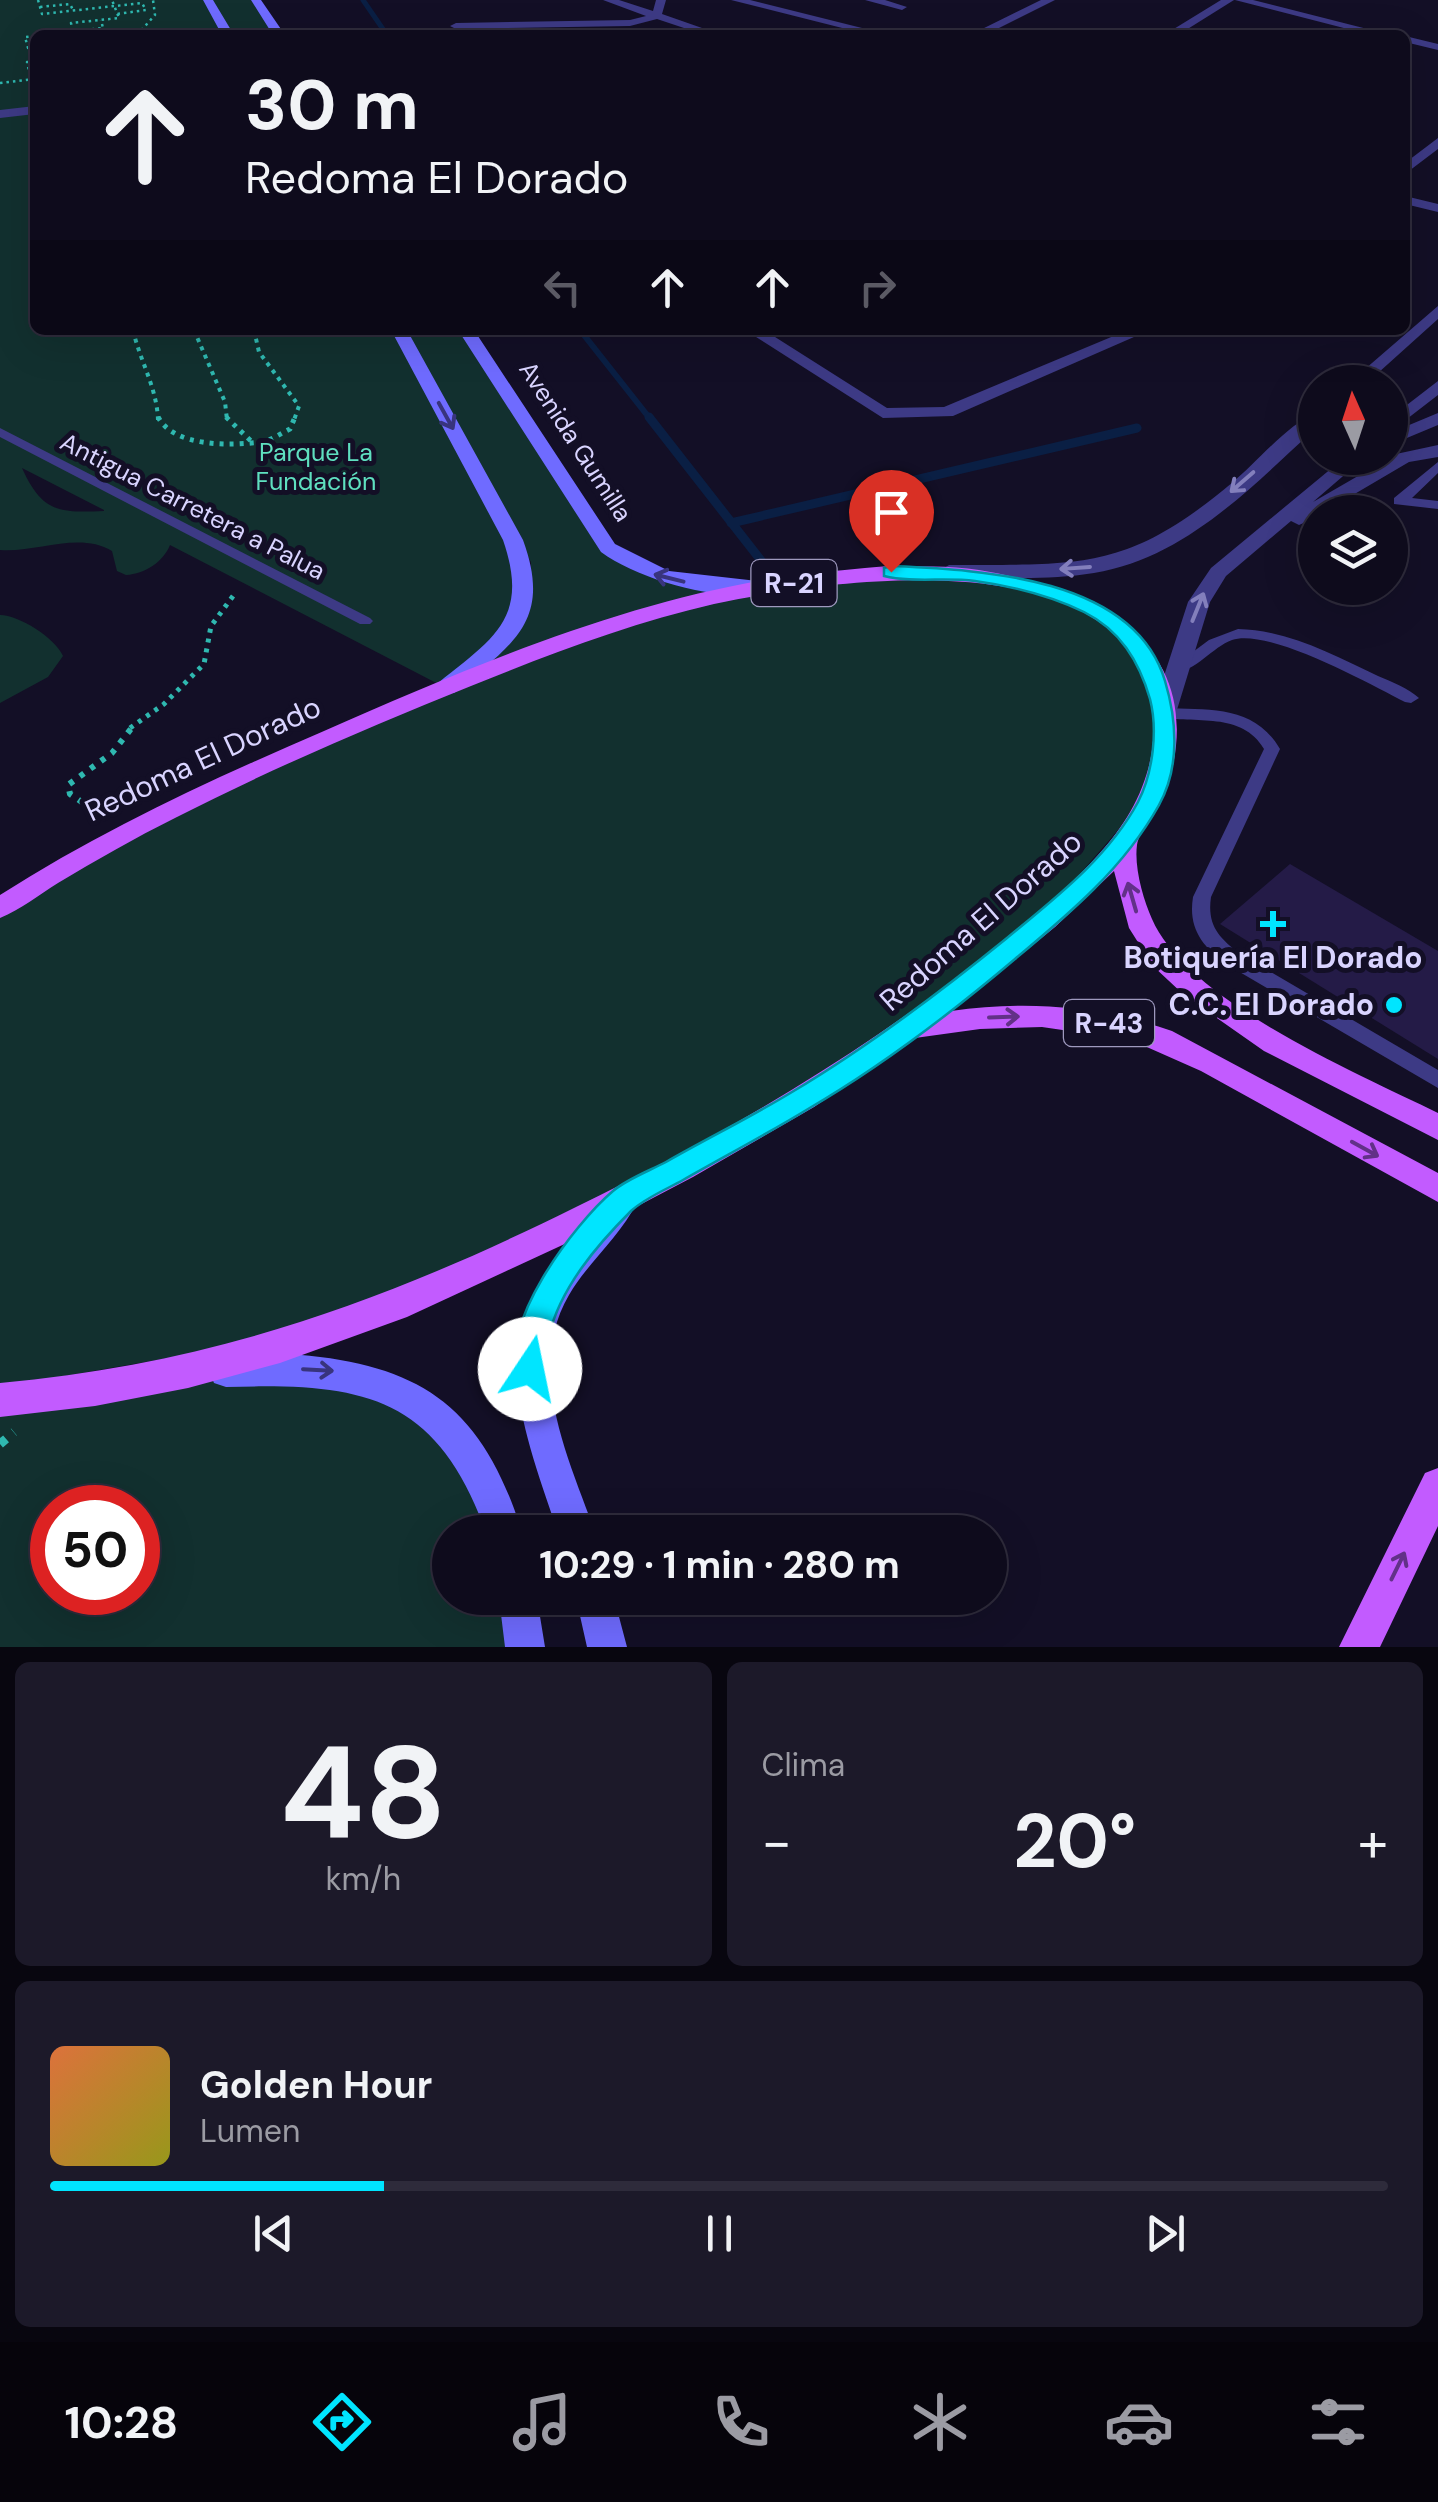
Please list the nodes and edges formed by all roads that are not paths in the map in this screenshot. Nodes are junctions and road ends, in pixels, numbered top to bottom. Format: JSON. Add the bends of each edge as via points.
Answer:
{"nodes":[{"id":1,"x":208,"y":0,"type":"edge"},
{"id":2,"x":256,"y":0,"type":"edge"},
{"id":3,"x":608,"y":0,"type":"edge"},
{"id":4,"x":661,"y":0,"type":"edge"},
{"id":5,"x":736,"y":0,"type":"edge"},
{"id":6,"x":870,"y":0,"type":"edge"},
{"id":7,"x":1050,"y":0,"type":"edge"},
{"id":8,"x":1230,"y":0,"type":"edge"},
{"id":9,"x":1240,"y":0,"type":"edge"},
{"id":10,"x":902,"y":7,"type":"dead end"},
{"id":11,"x":654,"y":17,"type":"junction"},
{"id":12,"x":456,"y":26,"type":"dead end"},
{"id":13,"x":225,"y":30,"type":"edge"},
{"id":14,"x":275,"y":30,"type":"edge"},
{"id":15,"x":699,"y":30,"type":"edge"},
{"id":16,"x":863,"y":30,"type":"edge"},
{"id":17,"x":987,"y":30,"type":"edge"},
{"id":18,"x":1179,"y":30,"type":"edge"},
{"id":19,"x":1361,"y":30,"type":"edge"},
{"id":20,"x":1410,"y":41,"type":"edge"},
{"id":21,"x":1438,"y":47,"type":"edge"},
{"id":22,"x":30,"y":103,"type":"edge"},
{"id":23,"x":0,"y":106,"type":"edge"},
{"id":24,"x":30,"y":111,"type":"edge"},
{"id":25,"x":0,"y":114,"type":"edge"},
{"id":26,"x":1438,"y":142,"type":"edge"},
{"id":27,"x":1410,"y":166,"type":"edge"},
{"id":28,"x":1410,"y":201,"type":"edge"},
{"id":29,"x":1438,"y":208,"type":"edge"},
{"id":30,"x":1438,"y":312,"type":"edge"},
{"id":31,"x":402,"y":335,"type":"edge"},
{"id":32,"x":469,"y":335,"type":"edge"},
{"id":33,"x":760,"y":335,"type":"edge"},
{"id":34,"x":1130,"y":335,"type":"edge"},
{"id":35,"x":1377,"y":365,"type":"edge"},
{"id":36,"x":1438,"y":386,"type":"edge"},
{"id":37,"x":1408,"y":412,"type":"edge"},
{"id":38,"x":1438,"y":418,"type":"edge"},
{"id":39,"x":0,"y":432,"type":"edge"},
{"id":40,"x":1408,"y":432,"type":"edge"},
{"id":41,"x":1298,"y":434,"type":"edge"},
{"id":42,"x":1438,"y":451,"type":"edge"},
{"id":43,"x":1438,"y":466,"type":"edge"},
{"id":44,"x":1334,"y":475,"type":"edge"},
{"id":45,"x":1438,"y":505,"type":"edge"},
{"id":46,"x":1258,"y":538,"type":"junction"},
{"id":47,"x":891,"y":572,"type":"junction"},
{"id":48,"x":766,"y":588,"type":"junction"},
{"id":49,"x":365,"y":621,"type":"dead end"},
{"id":50,"x":1178,"y":669,"type":"junction"},
{"id":51,"x":446,"y":688,"type":"junction"},
{"id":52,"x":1412,"y":698,"type":"dead end"},
{"id":53,"x":1164,"y":713,"type":"junction"},
{"id":54,"x":1124,"y":838,"type":"junction"},
{"id":55,"x":0,"y":908,"type":"edge"},
{"id":56,"x":908,"y":1032,"type":"junction"},
{"id":57,"x":1438,"y":1080,"type":"edge"},
{"id":58,"x":1438,"y":1126,"type":"edge"},
{"id":59,"x":1438,"y":1189,"type":"edge"},
{"id":60,"x":624,"y":1198,"type":"junction"},
{"id":61,"x":186,"y":1373,"type":"junction"},
{"id":62,"x":0,"y":1400,"type":"edge"},
{"id":63,"x":1438,"y":1486,"type":"edge"},
{"id":64,"x":500,"y":1515,"type":"edge"},
{"id":65,"x":571,"y":1515,"type":"edge"},
{"id":66,"x":520,"y":1615,"type":"edge"},
{"id":67,"x":600,"y":1615,"type":"edge"},
{"id":68,"x":525,"y":1647,"type":"edge"},
{"id":69,"x":608,"y":1647,"type":"edge"},
{"id":70,"x":1359,"y":1647,"type":"edge"}],
"edges":[{"from":1,"to":13,"type":"main road"},
{"from":2,"to":14,"type":"main road"},
{"from":3,"to":11,"type":"street"},
{"from":4,"to":11,"type":"street"},
{"from":5,"to":16,"type":"street"},
{"from":6,"to":10,"type":"street"},
{"from":7,"to":17,"type":"street"},
{"from":8,"to":18,"type":"street"},
{"from":9,"to":19,"type":"street"},
{"from":11,"to":12,"type":"street","via":[[602,25]]},
{"from":11,"to":15,"type":"street"},
{"from":20,"to":21,"type":"street"},
{"from":22,"to":23,"type":"street"},
{"from":24,"to":25,"type":"street"},
{"from":26,"to":27,"type":"street"},
{"from":28,"to":29,"type":"street"},
{"from":30,"to":35,"type":"street"},
{"from":31,"to":51,"type":"main road","one_way":true,"via":[[528,575],[526,600],[507,634]]},
{"from":48,"to":32,"type":"main road","name":"Avenida Gumilla","one_way":true,"via":[[658,576],[608,548]]},
{"from":33,"to":34,"type":"street","via":[[883,413],[948,412]]},
{"from":36,"to":37,"type":"street"},
{"from":38,"to":40,"type":"street"},
{"from":39,"to":49,"type":"lane","name":"Antigua Carretera a Palua"},
{"from":41,"to":47,"type":"street","one_way":true,"via":[[1212,507],[1136,557],[1060,569]]},
{"from":42,"to":46,"type":"street","via":[[1370,474]]},
{"from":43,"to":45,"type":"lane","via":[[1398,501]]},
{"from":44,"to":46,"type":"street"},
{"from":50,"to":46,"type":"street","one_way":true,"via":[[1206,589]]},
{"from":47,"to":48,"type":"main road","name":"Redoma El Dorado","number":"R-21"},
{"from":47,"to":53,"type":"main road","name":"Redoma El Dorado","number":"R-21","via":[[989,578],[1093,609],[1142,651]]},
{"from":48,"to":51,"type":"main road","name":"Redoma El Dorado","number":"R-21","via":[[614,627]]},
{"from":50,"to":52,"type":"lane","via":[[1224,638],[1253,634]]},
{"from":50,"to":53,"type":"street"},
{"from":51,"to":55,"type":"main road","name":"Redoma El Dorado","number":"R-21","via":[[124,834]]},
{"from":53,"to":54,"type":"main road","name":"Redoma El Dorado","number":"R-21","via":[[1159,775],[1150,802]]},
{"from":53,"to":57,"type":"lane","via":[[1238,720],[1260,728],[1272,749],[1202,897],[1198,919],[1207,939]]},
{"from":54,"to":56,"type":"main road","name":"Redoma El Dorado","number":"R-21","via":[[1073,896]]},
{"from":58,"to":54,"type":"main road","number":"R-43","one_way":true,"via":[[1252,1027],[1174,970],[1142,928]]},
{"from":56,"to":59,"type":"main road","number":"R-43","one_way":true,"via":[[1004,1017],[1120,1026],[1193,1052]]},
{"from":56,"to":60,"type":"main road","name":"Redoma El Dorado","number":"R-21"},
{"from":60,"to":61,"type":"main road","name":"Redoma El Dorado","number":"R-21","via":[[371,1316]]},
{"from":60,"to":65,"type":"main road","number":"R-21","via":[[576,1251],[534,1335],[533,1395]]},
{"from":61,"to":62,"type":"main road","name":"Redoma El Dorado","number":"R-21"},
{"from":61,"to":64,"type":"main road","number":"R-21","one_way":true,"via":[[338,1371],[384,1386],[426,1407],[476,1461]]},
{"from":70,"to":63,"type":"main road","one_way":true},
{"from":66,"to":68,"type":"main road"},
{"from":67,"to":69,"type":"main road"}]}
